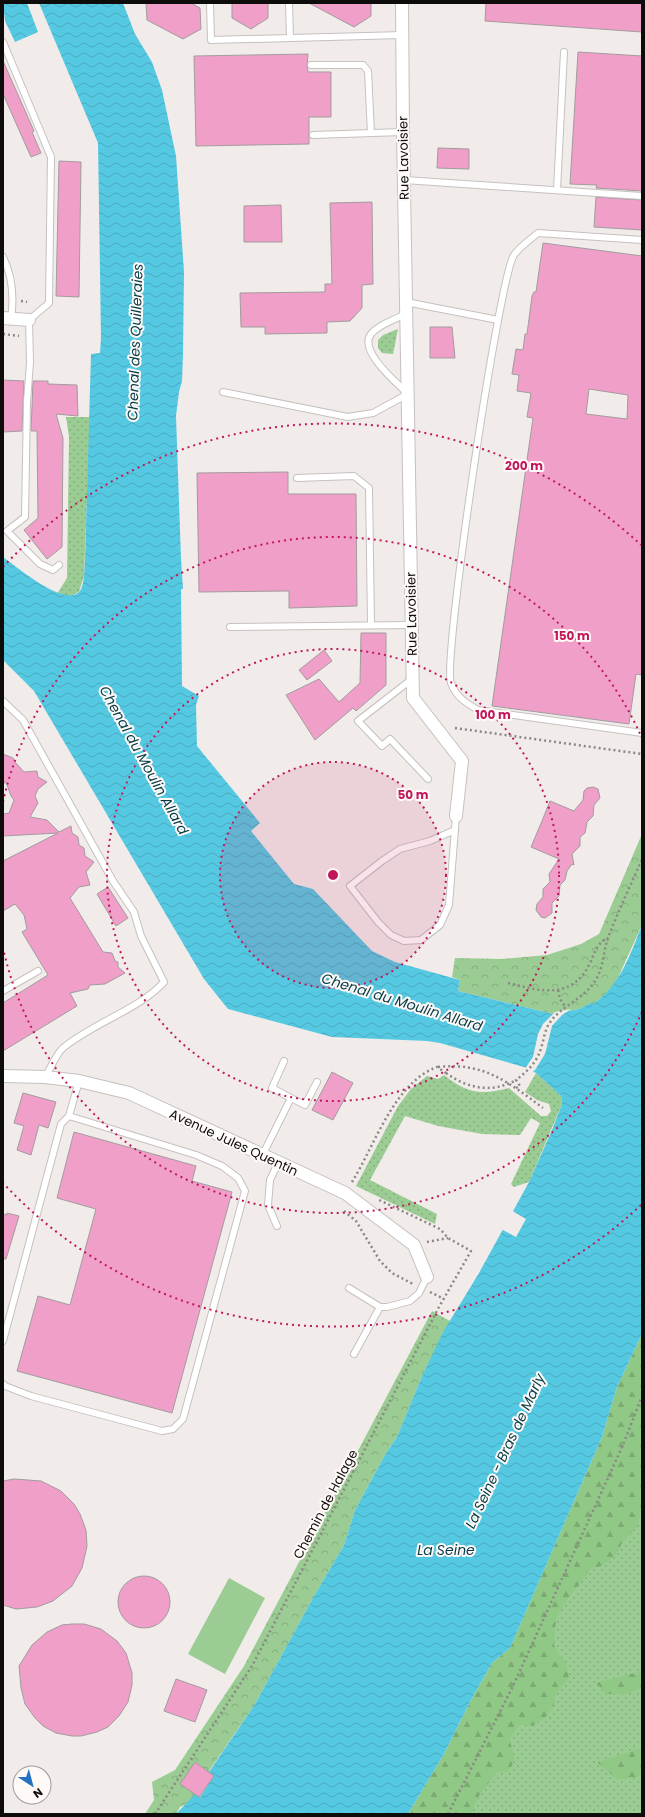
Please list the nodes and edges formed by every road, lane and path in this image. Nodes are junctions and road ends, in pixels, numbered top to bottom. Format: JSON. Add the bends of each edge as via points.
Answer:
{"nodes":[{"id":1,"x":210,"y":3,"type":"edge"},
{"id":2,"x":289,"y":3,"type":"edge"},
{"id":3,"x":402,"y":3,"type":"edge"},
{"id":4,"x":403,"y":35,"type":"junction"},
{"id":5,"x":290,"y":38,"type":"junction"},
{"id":6,"x":3,"y":42,"type":"edge"},
{"id":7,"x":564,"y":52,"type":"dead end"},
{"id":8,"x":311,"y":65,"type":"dead end"},
{"id":9,"x":403,"y":132,"type":"junction"},
{"id":10,"x":371,"y":133,"type":"junction"},
{"id":11,"x":313,"y":135,"type":"dead end"},
{"id":12,"x":404,"y":180,"type":"junction"},
{"id":13,"x":557,"y":190,"type":"junction"},
{"id":14,"x":642,"y":196,"type":"edge"},
{"id":15,"x":642,"y":240,"type":"edge"},
{"id":16,"x":3,"y":257,"type":"edge"},
{"id":17,"x":406,"y":308,"type":"junction"},
{"id":18,"x":7,"y":319,"type":"edge"},
{"id":19,"x":29,"y":320,"type":"junction"},
{"id":20,"x":498,"y":320,"type":"junction"},
{"id":21,"x":3,"y":334,"type":"edge"},
{"id":22,"x":18,"y":336,"type":"dead end"},
{"id":23,"x":223,"y":392,"type":"dead end"},
{"id":24,"x":408,"y":394,"type":"junction"},
{"id":25,"x":297,"y":478,"type":"dead end"},
{"id":26,"x":59,"y":565,"type":"dead end"},
{"id":27,"x":371,"y":624,"type":"junction"},
{"id":28,"x":411,"y":625,"type":"junction"},
{"id":29,"x":230,"y":627,"type":"dead end"},
{"id":30,"x":412,"y":679,"type":"junction"},
{"id":31,"x":3,"y":701,"type":"edge"},
{"id":32,"x":451,"y":723,"type":"dead end"},
{"id":33,"x":642,"y":732,"type":"edge"},
{"id":34,"x":642,"y":754,"type":"edge"},
{"id":35,"x":428,"y":778,"type":"dead end"},
{"id":36,"x":456,"y":816,"type":"joint"},
{"id":37,"x":455,"y":830,"type":"junction"},
{"id":38,"x":642,"y":859,"type":"edge"},
{"id":39,"x":608,"y":938,"type":"junction"},
{"id":40,"x":38,"y":972,"type":"dead end"},
{"id":41,"x":508,"y":982,"type":"dead end"},
{"id":42,"x":558,"y":990,"type":"junction"},
{"id":43,"x":3,"y":991,"type":"edge"},
{"id":44,"x":566,"y":1008,"type":"junction"},
{"id":45,"x":284,"y":1061,"type":"dead end"},
{"id":46,"x":437,"y":1067,"type":"junction"},
{"id":47,"x":3,"y":1076,"type":"edge"},
{"id":48,"x":46,"y":1077,"type":"junction"},
{"id":49,"x":79,"y":1080,"type":"junction"},
{"id":50,"x":317,"y":1082,"type":"dead end"},
{"id":51,"x":517,"y":1082,"type":"junction"},
{"id":52,"x":516,"y":1088,"type":"junction"},
{"id":53,"x":291,"y":1098,"type":"junction"},
{"id":54,"x":543,"y":1108,"type":"dead end"},
{"id":55,"x":68,"y":1116,"type":"junction"},
{"id":56,"x":262,"y":1156,"type":"junction"},
{"id":57,"x":278,"y":1163,"type":"junction"},
{"id":58,"x":349,"y":1185,"type":"dead end"},
{"id":59,"x":342,"y":1209,"type":"dead end"},
{"id":60,"x":277,"y":1226,"type":"dead end"},
{"id":61,"x":414,"y":1245,"type":"junction"},
{"id":62,"x":424,"y":1282,"type":"junction"},
{"id":63,"x":349,"y":1288,"type":"dead end"},
{"id":64,"x":444,"y":1299,"type":"junction"},
{"id":65,"x":380,"y":1306,"type":"junction"},
{"id":66,"x":3,"y":1341,"type":"edge"},
{"id":67,"x":354,"y":1354,"type":"dead end"},
{"id":68,"x":3,"y":1384,"type":"edge"},
{"id":69,"x":642,"y":1396,"type":"edge"},
{"id":70,"x":155,"y":1814,"type":"edge"},
{"id":71,"x":448,"y":1814,"type":"edge"}],
"edges":[{"from":1,"to":5,"type":"lane","via":[[211,40]]},
{"from":2,"to":5,"type":"lane"},
{"from":3,"to":4,"type":"street","name":"Rue Lavoisier"},
{"from":4,"to":5,"type":"lane"},
{"from":4,"to":9,"type":"street","name":"Rue Lavoisier"},
{"from":6,"to":19,"type":"lane","via":[[51,157],[49,303]]},
{"from":7,"to":13,"type":"lane"},
{"from":8,"to":10,"type":"lane","via":[[363,65],[368,71]]},
{"from":9,"to":10,"type":"lane"},
{"from":9,"to":12,"type":"street","name":"Rue Lavoisier"},
{"from":10,"to":11,"type":"lane"},
{"from":12,"to":13,"type":"lane"},
{"from":12,"to":17,"type":"street","name":"Rue Lavoisier"},
{"from":13,"to":14,"type":"lane"},
{"from":15,"to":20,"type":"lane","via":[[538,233],[514,256]]},
{"from":16,"to":18,"type":"lane","via":[[14,296]]},
{"from":17,"to":20,"type":"lane"},
{"from":17,"to":24,"type":"street","name":"Rue Lavoisier"},
{"from":17,"to":24,"type":"lane","via":[[371,334],[368,347],[375,360]]},
{"from":18,"to":19,"type":"street"},
{"from":19,"to":26,"type":"lane","via":[[25,517],[6,531],[40,564],[53,570]]},
{"from":20,"to":33,"type":"lane","via":[[455,605],[450,682],[460,700],[478,710]]},
{"from":21,"to":22,"type":"path"},
{"from":23,"to":24,"type":"lane","via":[[348,417],[373,413]]},
{"from":24,"to":28,"type":"street","name":"Rue Lavoisier"},
{"from":25,"to":27,"type":"lane","via":[[354,476],[369,488]]},
{"from":27,"to":28,"type":"lane"},
{"from":27,"to":29,"type":"lane"},
{"from":28,"to":30,"type":"street","name":"Rue Lavoisier"},
{"from":30,"to":35,"type":"lane","via":[[358,721],[382,746],[390,739]]},
{"from":30,"to":36,"type":"street","name":"Rue Lavoisier","via":[[412,698],[462,761]]},
{"from":31,"to":48,"type":"lane","via":[[23,720],[134,912],[141,936],[164,982],[154,993],[109,1018],[62,1049]]},
{"from":32,"to":34,"type":"path","via":[[456,729]]},
{"from":36,"to":37,"type":"lane"},
{"from":37,"to":37,"type":"lane","via":[[430,841],[400,849],[350,886],[391,935],[404,941],[421,940],[440,925],[449,906]]},
{"from":38,"to":39,"type":"path"},
{"from":39,"to":42,"type":"path","via":[[601,941],[590,965],[580,978],[566,988]]},
{"from":39,"to":44,"type":"path","via":[[596,980],[586,993]]},
{"from":40,"to":43,"type":"lane"},
{"from":41,"to":42,"type":"path","via":[[531,989]]},
{"from":42,"to":44,"type":"path"},
{"from":44,"to":51,"type":"path","via":[[548,1025],[541,1051],[534,1064]]},
{"from":45,"to":53,"type":"lane","via":[[272,1088]]},
{"from":46,"to":51,"type":"path","bridge":true,"via":[[462,1083],[476,1088],[494,1088]]},
{"from":46,"to":52,"type":"path","via":[[466,1066],[495,1074]]},
{"from":46,"to":58,"type":"path","via":[[424,1071],[400,1095]]},
{"from":47,"to":48,"type":"street","name":"Avenue Jules Quentin"},
{"from":48,"to":49,"type":"street","name":"Avenue Jules Quentin"},
{"from":49,"to":55,"type":"lane"},
{"from":49,"to":56,"type":"street","name":"Avenue Jules Quentin","via":[[129,1093]]},
{"from":50,"to":53,"type":"lane","via":[[305,1105]]},
{"from":51,"to":52,"type":"path","via":[[520,1086]]},
{"from":52,"to":54,"type":"path"},
{"from":53,"to":56,"type":"lane"},
{"from":55,"to":66,"type":"lane","via":[[61,1124]]},
{"from":55,"to":68,"type":"lane","via":[[196,1155],[238,1178],[245,1192],[183,1419],[173,1429],[162,1431],[39,1398]]},
{"from":56,"to":57,"type":"street","name":"Avenue Jules Quentin"},
{"from":57,"to":60,"type":"lane","via":[[270,1180],[268,1205]]},
{"from":57,"to":61,"type":"street","name":"Avenue Jules Quentin","via":[[345,1193]]},
{"from":59,"to":62,"type":"path","via":[[356,1221],[369,1245],[392,1273]]},
{"from":61,"to":62,"type":"street"},
{"from":61,"to":64,"type":"path","name":"Chemin de Halage","via":[[448,1238],[471,1251]]},
{"from":62,"to":64,"type":"path"},
{"from":62,"to":65,"type":"lane","via":[[419,1293],[410,1301]]},
{"from":63,"to":65,"type":"lane"},
{"from":64,"to":70,"type":"path","name":"Chemin de Halage","via":[[252,1666]]},
{"from":65,"to":67,"type":"lane"},
{"from":69,"to":71,"type":"path","via":[[623,1445],[513,1686]]}]}
